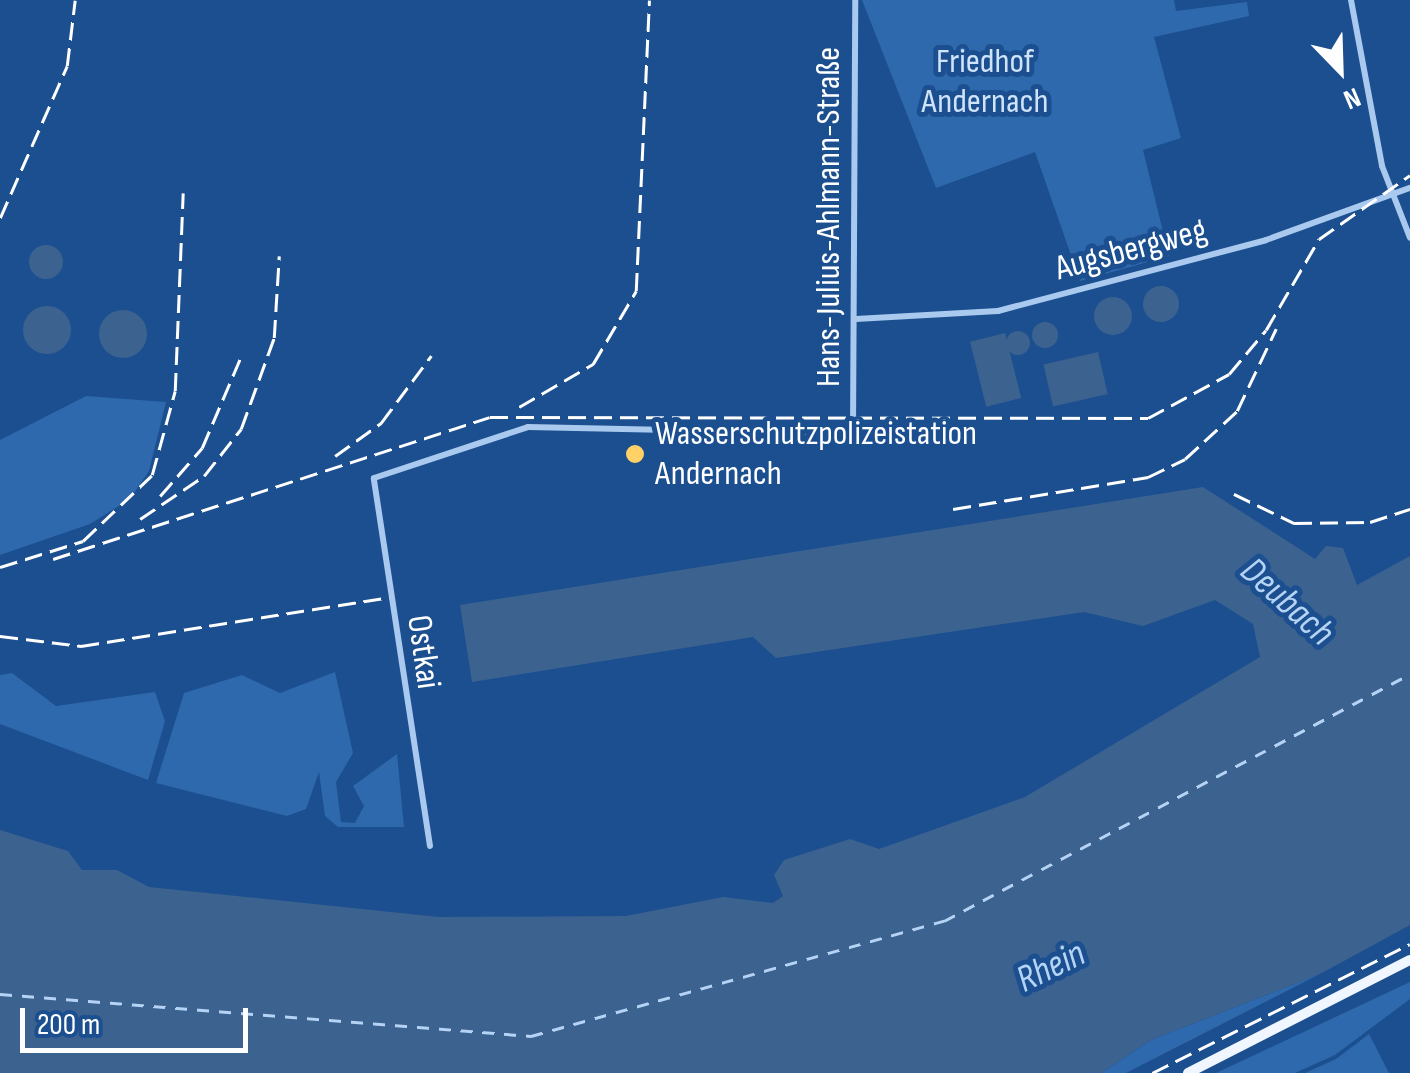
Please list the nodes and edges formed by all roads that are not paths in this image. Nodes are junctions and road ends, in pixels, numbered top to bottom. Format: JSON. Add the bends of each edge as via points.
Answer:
{"nodes":[{"id":1,"x":855,"y":0,"type":"edge"},
{"id":2,"x":1351,"y":0,"type":"edge"},
{"id":3,"x":1410,"y":188,"type":"edge"},
{"id":4,"x":1393,"y":195,"type":"junction"},
{"id":5,"x":1410,"y":238,"type":"edge"},
{"id":6,"x":856,"y":318,"type":"junction"},
{"id":7,"x":384,"y":470,"type":"joint"},
{"id":8,"x":430,"y":846,"type":"dead end"},
{"id":9,"x":1410,"y":960,"type":"edge"},
{"id":10,"x":1188,"y":1073,"type":"edge"}],
"edges":[{"from":1,"to":6,"type":"street","name":"Hans-Julius-Ahlmann-Straße"},
{"from":2,"to":4,"type":"street"},
{"from":3,"to":4,"type":"street","name":"Augsbergweg"},
{"from":4,"to":5,"type":"street"},
{"from":4,"to":6,"type":"street","name":"Augsbergweg","via":[[1266,240],[998,311]]},
{"from":6,"to":7,"type":"street","name":"Hans-Julius-Ahlmann-Straße","via":[[852,434],[528,427]]},
{"from":7,"to":8,"type":"street","name":"Ostkai","via":[[374,488]]},
{"from":9,"to":10,"type":"main road"}]}
